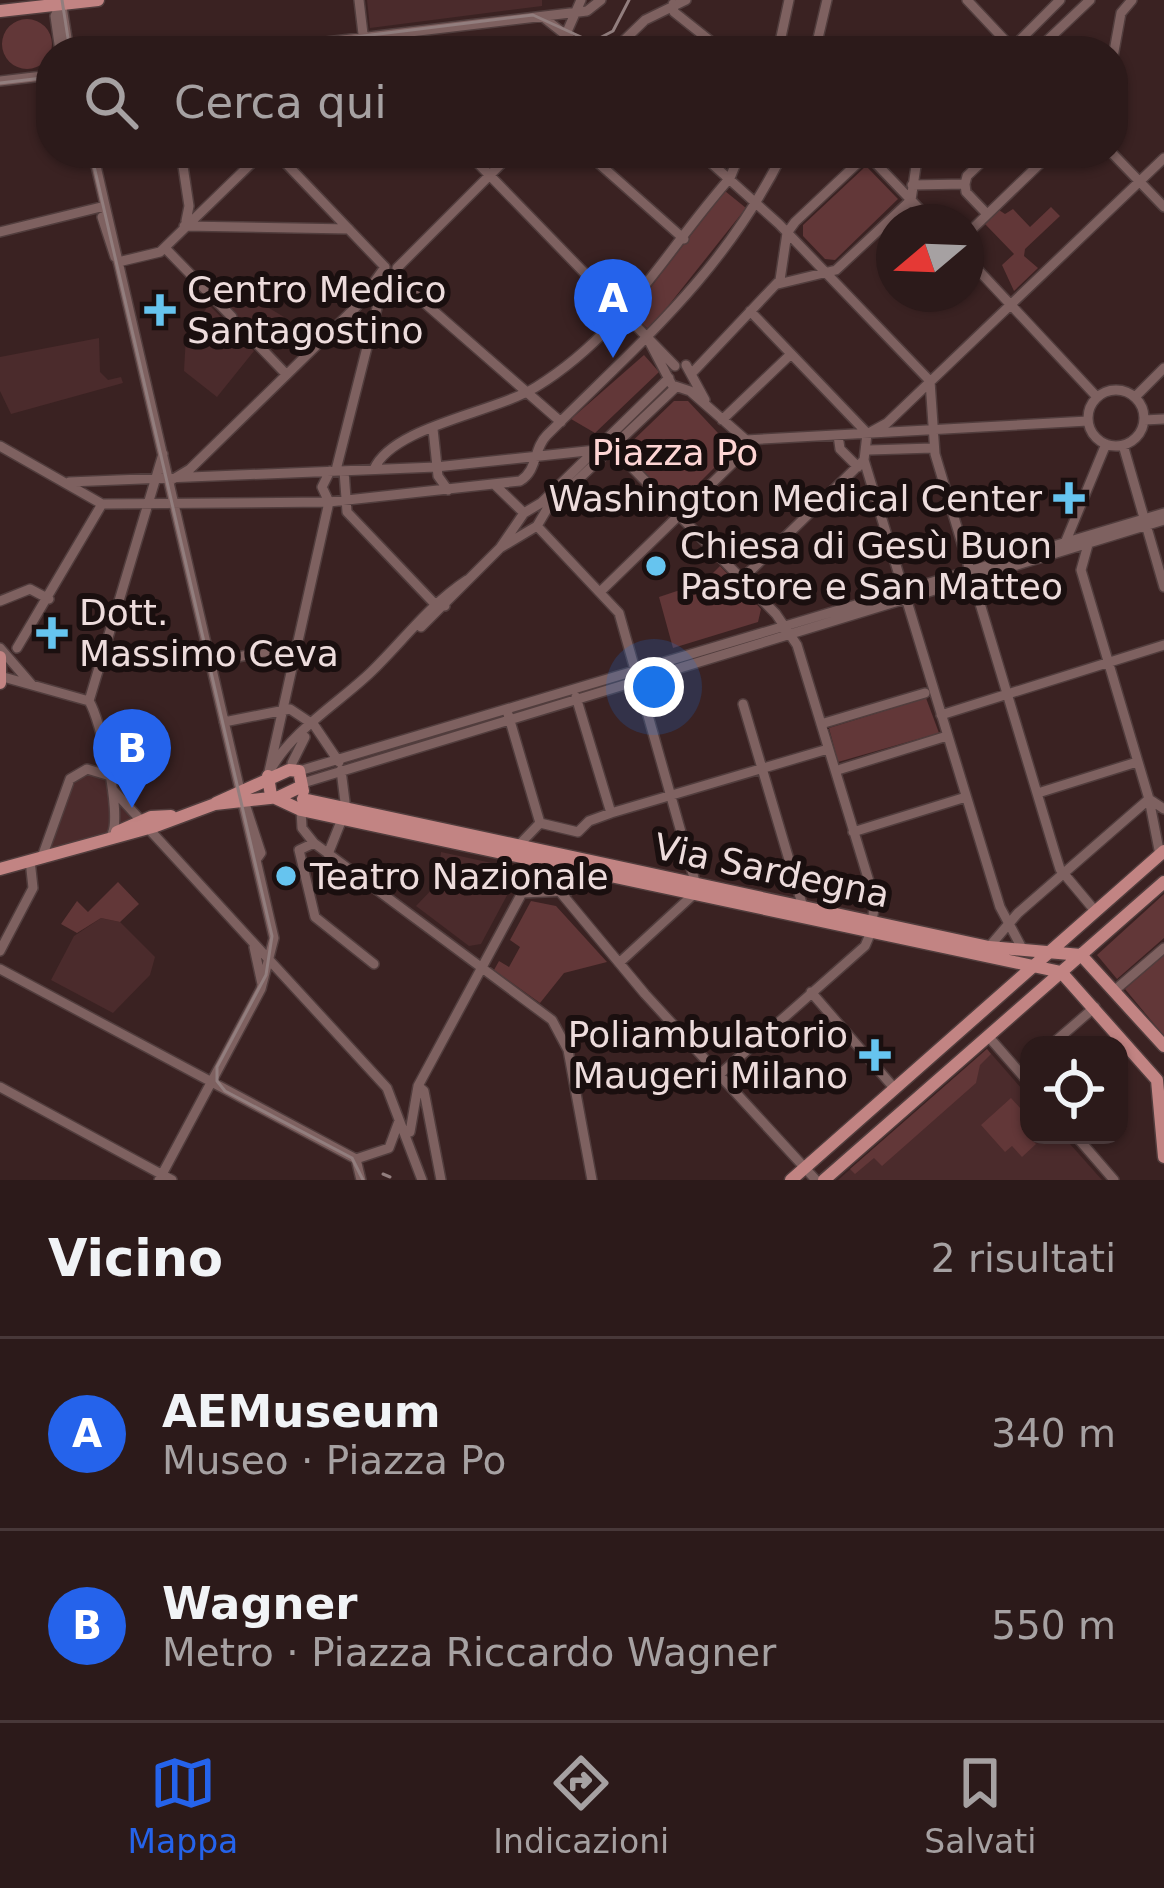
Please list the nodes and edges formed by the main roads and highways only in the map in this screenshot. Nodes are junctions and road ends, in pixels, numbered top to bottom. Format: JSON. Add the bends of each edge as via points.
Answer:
{"nodes":[{"id":1,"x":98,"y":0,"type":"edge"},
{"id":2,"x":82,"y":1,"type":"edge"},
{"id":3,"x":61,"y":2,"type":"edge"},
{"id":4,"x":43,"y":3,"type":"edge"},
{"id":5,"x":0,"y":11,"type":"edge"},
{"id":6,"x":0,"y":652,"type":"edge"},
{"id":7,"x":0,"y":678,"type":"edge"},
{"id":8,"x":268,"y":776,"type":"junction"},
{"id":9,"x":299,"y":783,"type":"junction"},
{"id":10,"x":241,"y":796,"type":"junction"},
{"id":11,"x":271,"y":796,"type":"junction"},
{"id":12,"x":1162,"y":853,"type":"edge"},
{"id":13,"x":0,"y":869,"type":"edge"},
{"id":14,"x":1164,"y":882,"type":"edge"},
{"id":15,"x":988,"y":952,"type":"junction"},
{"id":16,"x":1047,"y":955,"type":"junction"},
{"id":17,"x":1081,"y":955,"type":"junction"},
{"id":18,"x":1008,"y":962,"type":"junction"},
{"id":19,"x":1034,"y":967,"type":"junction"},
{"id":20,"x":1061,"y":972,"type":"junction"},
{"id":21,"x":1020,"y":979,"type":"junction"},
{"id":22,"x":1111,"y":986,"type":"junction"},
{"id":23,"x":1093,"y":1005,"type":"junction"},
{"id":24,"x":1164,"y":1046,"type":"edge"},
{"id":25,"x":1164,"y":1157,"type":"edge"},
{"id":26,"x":791,"y":1180,"type":"edge"},
{"id":27,"x":820,"y":1180,"type":"edge"}],
"edges":[{"from":1,"to":2,"type":"main road"},
{"from":2,"to":3,"type":"main road"},
{"from":3,"to":4,"type":"main road"},
{"from":4,"to":5,"type":"main road"},
{"from":6,"to":7,"type":"main road"},
{"from":8,"to":9,"type":"main road"},
{"from":8,"to":10,"type":"main road"},
{"from":8,"to":11,"type":"main road"},
{"from":9,"to":11,"type":"main road"},
{"from":9,"to":11,"type":"main road","via":[[288,795]]},
{"from":9,"to":15,"type":"main road","name":"Via Sardegna","via":[[344,815]]},
{"from":10,"to":11,"type":"main road"},
{"from":10,"to":13,"type":"main road"},
{"from":12,"to":16,"type":"main road"},
{"from":14,"to":17,"type":"main road"},
{"from":15,"to":16,"type":"main road","name":"Via Sardegna"},
{"from":15,"to":18,"type":"main road","name":"Via Sardegna"},
{"from":16,"to":17,"type":"main road","name":"Via Sardegna"},
{"from":16,"to":19,"type":"main road"},
{"from":17,"to":20,"type":"main road"},
{"from":17,"to":22,"type":"main road"},
{"from":18,"to":19,"type":"main road","name":"Via Sardegna"},
{"from":18,"to":21,"type":"main road"},
{"from":19,"to":20,"type":"main road","name":"Via Sardegna"},
{"from":19,"to":21,"type":"main road"},
{"from":20,"to":23,"type":"main road"},
{"from":20,"to":27,"type":"main road"},
{"from":21,"to":26,"type":"main road"},
{"from":22,"to":23,"type":"main road"},
{"from":22,"to":24,"type":"main road"},
{"from":23,"to":25,"type":"main road","via":[[1159,1086]]}]}
